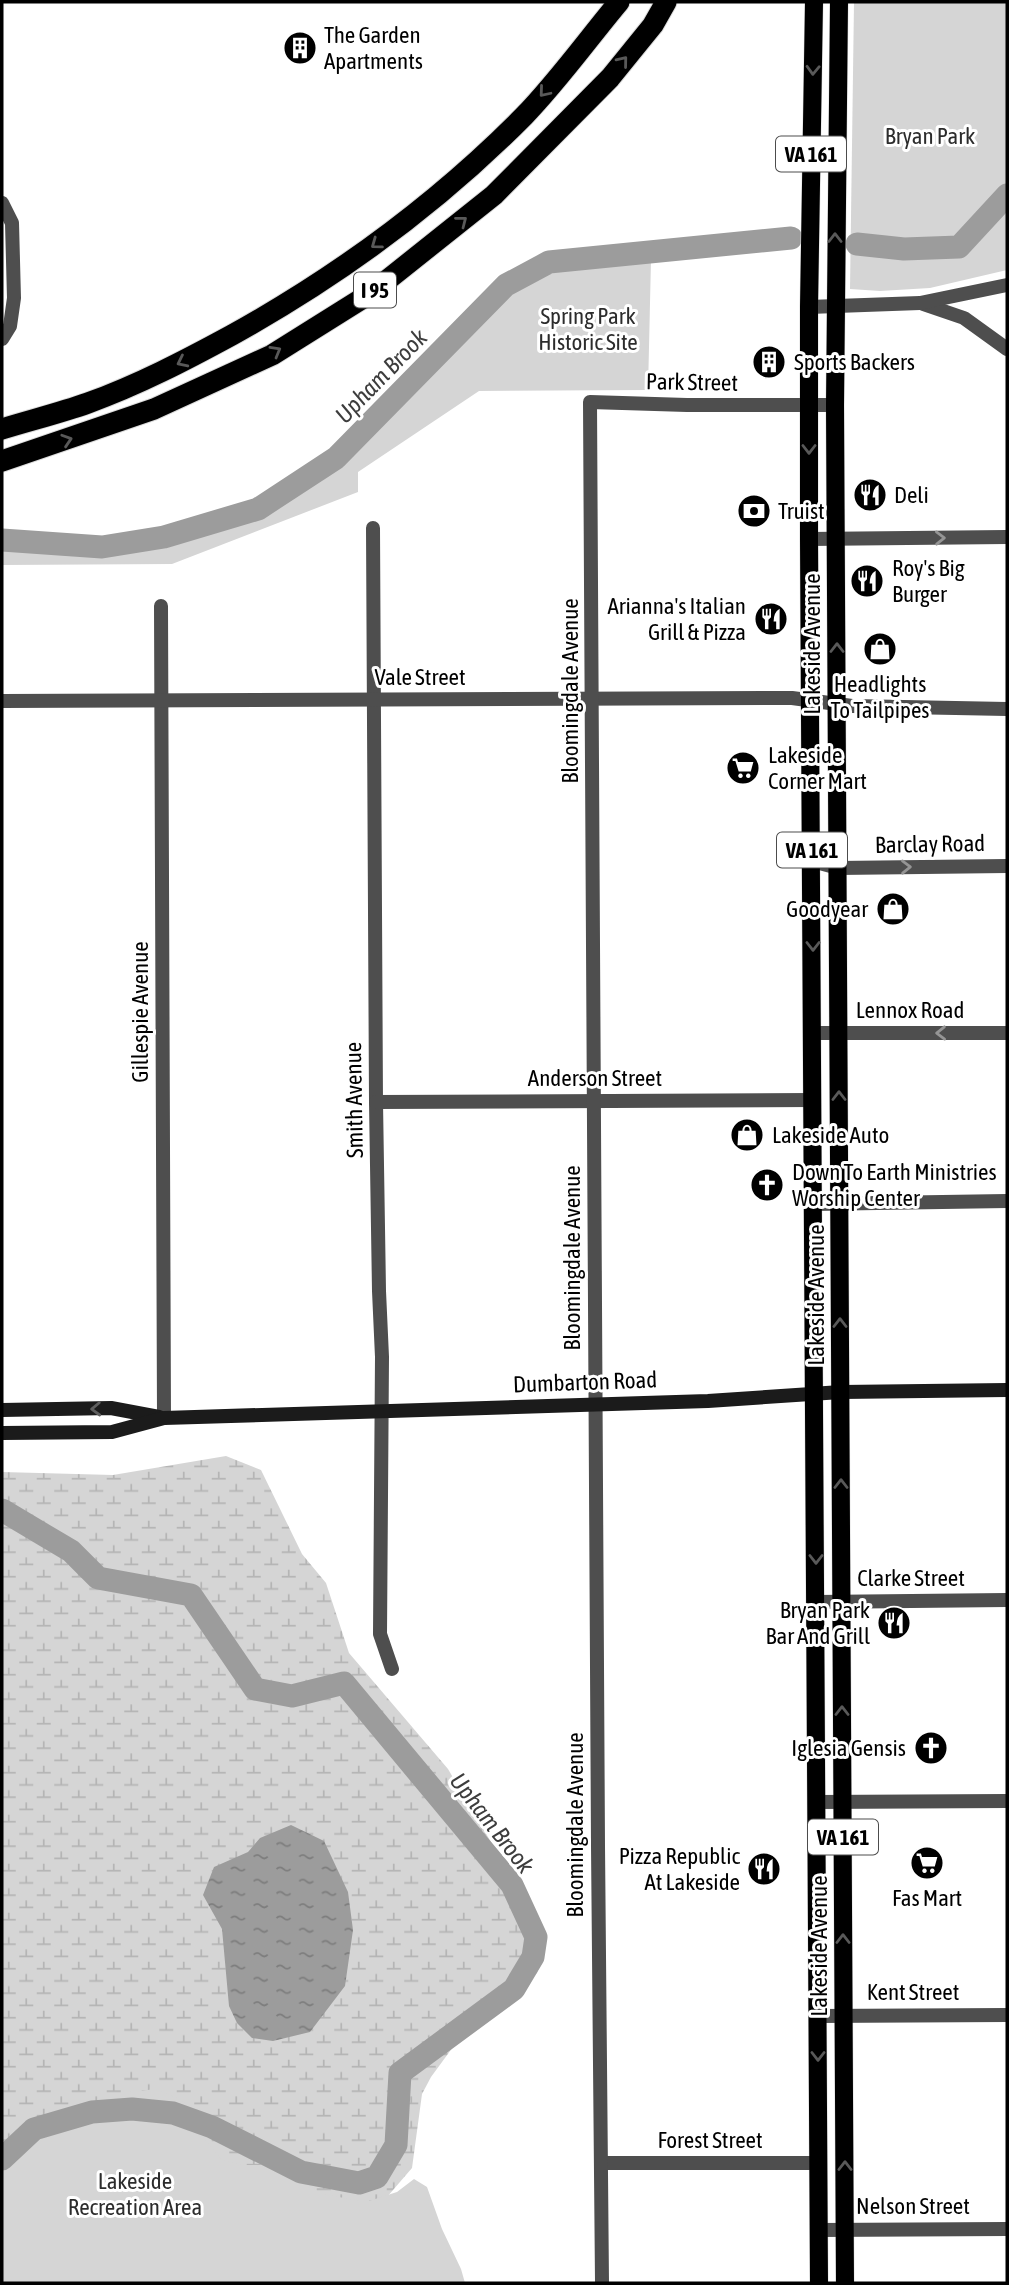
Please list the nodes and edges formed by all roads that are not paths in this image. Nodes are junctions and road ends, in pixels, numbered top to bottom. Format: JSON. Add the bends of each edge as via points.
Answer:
{"nodes":[{"id":1,"x":619,"y":2,"type":"edge"},
{"id":2,"x":666,"y":2,"type":"edge"},
{"id":3,"x":814,"y":2,"type":"edge"},
{"id":4,"x":839,"y":2,"type":"edge"},
{"id":5,"x":2,"y":203,"type":"edge"},
{"id":6,"x":1007,"y":285,"type":"edge"},
{"id":7,"x":920,"y":303,"type":"junction"},
{"id":8,"x":835,"y":306,"type":"junction"},
{"id":9,"x":809,"y":307,"type":"junction"},
{"id":10,"x":2,"y":339,"type":"edge"},
{"id":11,"x":1007,"y":349,"type":"edge"},
{"id":12,"x":590,"y":402,"type":"joint"},
{"id":13,"x":809,"y":405,"type":"junction"},
{"id":14,"x":835,"y":405,"type":"junction"},
{"id":15,"x":2,"y":429,"type":"edge"},
{"id":16,"x":2,"y":461,"type":"edge"},
{"id":17,"x":373,"y":528,"type":"dead end"},
{"id":18,"x":1007,"y":537,"type":"edge"},
{"id":19,"x":836,"y":538,"type":"junction"},
{"id":20,"x":809,"y":539,"type":"junction"},
{"id":21,"x":161,"y":606,"type":"dead end"},
{"id":22,"x":161,"y":700,"type":"junction"},
{"id":23,"x":375,"y":700,"type":"junction"},
{"id":24,"x":593,"y":700,"type":"junction"},
{"id":25,"x":811,"y":700,"type":"junction"},
{"id":26,"x":2,"y":701,"type":"edge"},
{"id":27,"x":837,"y":703,"type":"junction"},
{"id":28,"x":1007,"y":709,"type":"edge"},
{"id":29,"x":812,"y":861,"type":"junction"},
{"id":30,"x":1007,"y":866,"type":"edge"},
{"id":31,"x":838,"y":868,"type":"junction"},
{"id":32,"x":813,"y":1033,"type":"junction"},
{"id":33,"x":839,"y":1033,"type":"junction"},
{"id":34,"x":1007,"y":1033,"type":"edge"},
{"id":35,"x":813,"y":1100,"type":"junction"},
{"id":36,"x":593,"y":1101,"type":"junction"},
{"id":37,"x":376,"y":1102,"type":"junction"},
{"id":38,"x":1007,"y":1201,"type":"edge"},
{"id":39,"x":813,"y":1204,"type":"junction"},
{"id":40,"x":839,"y":1204,"type":"junction"},
{"id":41,"x":1007,"y":1390,"type":"edge"},
{"id":42,"x":841,"y":1392,"type":"junction"},
{"id":43,"x":815,"y":1393,"type":"junction"},
{"id":44,"x":596,"y":1405,"type":"junction"},
{"id":45,"x":2,"y":1410,"type":"edge"},
{"id":46,"x":381,"y":1412,"type":"junction"},
{"id":47,"x":164,"y":1418,"type":"junction"},
{"id":48,"x":2,"y":1433,"type":"edge"},
{"id":49,"x":1007,"y":1600,"type":"edge"},
{"id":50,"x":816,"y":1601,"type":"junction"},
{"id":51,"x":842,"y":1601,"type":"junction"},
{"id":52,"x":392,"y":1669,"type":"dead end"},
{"id":53,"x":1007,"y":1801,"type":"edge"},
{"id":54,"x":817,"y":1802,"type":"junction"},
{"id":55,"x":843,"y":1802,"type":"junction"},
{"id":56,"x":818,"y":2015,"type":"junction"},
{"id":57,"x":844,"y":2015,"type":"junction"},
{"id":58,"x":1007,"y":2015,"type":"edge"},
{"id":59,"x":601,"y":2162,"type":"junction"},
{"id":60,"x":818,"y":2163,"type":"junction"},
{"id":61,"x":1007,"y":2229,"type":"edge"},
{"id":62,"x":819,"y":2230,"type":"junction"},
{"id":63,"x":845,"y":2230,"type":"junction"},
{"id":64,"x":602,"y":2282,"type":"edge"},
{"id":65,"x":819,"y":2283,"type":"edge"},
{"id":66,"x":845,"y":2283,"type":"edge"}],
"edges":[{"from":1,"to":15,"type":"highway","number":"I 95","one_way":true,"via":[[526,113],[472,166],[349,264],[186,360],[90,402]]},
{"from":16,"to":2,"type":"highway","number":"I 95","one_way":true,"via":[[154,409],[272,355],[371,293],[494,195],[610,78]]},
{"from":3,"to":9,"type":"main road","number":"VA 161","one_way":true},
{"from":8,"to":4,"type":"main road","number":"VA 161","one_way":true},
{"from":5,"to":10,"type":"street","via":[[12,223],[14,298],[10,326]]},
{"from":6,"to":7,"type":"street"},
{"from":7,"to":8,"type":"street"},
{"from":7,"to":11,"type":"street","via":[[964,318]]},
{"from":8,"to":9,"type":"street"},
{"from":8,"to":14,"type":"main road","name":"Lakeside Avenue","number":"VA 161"},
{"from":9,"to":13,"type":"main road","name":"Lakeside Avenue","number":"VA 161"},
{"from":12,"to":13,"type":"street","name":"Park Street"},
{"from":12,"to":24,"type":"street","name":"Bloomingdale Avenue"},
{"from":13,"to":14,"type":"street","name":"Park Street"},
{"from":13,"to":20,"type":"main road","name":"Lakeside Avenue","number":"VA 161","one_way":true},
{"from":14,"to":19,"type":"main road","name":"Lakeside Avenue","number":"VA 161"},
{"from":17,"to":23,"type":"street","name":"Smith Avenue"},
{"from":19,"to":18,"type":"street","one_way":true},
{"from":19,"to":20,"type":"street"},
{"from":27,"to":19,"type":"main road","name":"Lakeside Avenue","number":"VA 161","one_way":true},
{"from":20,"to":25,"type":"main road","name":"Lakeside Avenue","number":"VA 161"},
{"from":21,"to":22,"type":"street","name":"Gillespie Avenue"},
{"from":22,"to":23,"type":"street","name":"Vale Street"},
{"from":22,"to":26,"type":"street","name":"Vale Street"},
{"from":22,"to":47,"type":"street","name":"Gillespie Avenue"},
{"from":23,"to":24,"type":"street","name":"Vale Street"},
{"from":23,"to":37,"type":"street","name":"Smith Avenue"},
{"from":24,"to":25,"type":"street","name":"Vale Street"},
{"from":24,"to":36,"type":"street","name":"Bloomingdale Avenue"},
{"from":25,"to":27,"type":"street","name":"Vale Street"},
{"from":25,"to":29,"type":"main road","name":"Lakeside Avenue","number":"VA 161"},
{"from":27,"to":28,"type":"street","name":"Vale Street"},
{"from":27,"to":31,"type":"main road","name":"Lakeside Avenue","number":"VA 161"},
{"from":29,"to":31,"type":"street","name":"Barclay Road"},
{"from":29,"to":32,"type":"main road","name":"Lakeside Avenue","number":"VA 161","one_way":true},
{"from":31,"to":30,"type":"street","name":"Barclay Road","one_way":true},
{"from":31,"to":33,"type":"main road","name":"Lakeside Avenue","number":"VA 161"},
{"from":32,"to":33,"type":"street","name":"Lennox Road"},
{"from":32,"to":35,"type":"main road","name":"Lakeside Avenue","number":"VA 161"},
{"from":34,"to":33,"type":"street","name":"Lennox Road","one_way":true},
{"from":40,"to":33,"type":"main road","name":"Lakeside Avenue","number":"VA 161","one_way":true},
{"from":35,"to":36,"type":"street","name":"Anderson Street"},
{"from":35,"to":39,"type":"main road","name":"Lakeside Avenue","number":"VA 161"},
{"from":36,"to":37,"type":"street","name":"Anderson Street"},
{"from":36,"to":44,"type":"street","name":"Bloomingdale Avenue"},
{"from":37,"to":46,"type":"street","name":"Smith Avenue"},
{"from":38,"to":40,"type":"street"},
{"from":39,"to":40,"type":"street"},
{"from":39,"to":43,"type":"main road","name":"Lakeside Avenue","number":"VA 161"},
{"from":42,"to":40,"type":"main road","name":"Lakeside Avenue","number":"VA 161","one_way":true},
{"from":41,"to":42,"type":"main road","name":"Dumbarton Road"},
{"from":42,"to":43,"type":"main road","name":"Dumbarton Road"},
{"from":51,"to":42,"type":"main road","name":"Lakeside Avenue","number":"VA 161","one_way":true},
{"from":43,"to":44,"type":"main road","name":"Dumbarton Road"},
{"from":43,"to":50,"type":"main road","name":"Lakeside Avenue","number":"VA 161","one_way":true},
{"from":44,"to":46,"type":"main road","name":"Dumbarton Road"},
{"from":44,"to":59,"type":"street","name":"Bloomingdale Avenue"},
{"from":47,"to":45,"type":"main road","name":"Dumbarton Road","one_way":true,"via":[[111,1408]]},
{"from":46,"to":47,"type":"main road","name":"Dumbarton Road"},
{"from":46,"to":52,"type":"street","name":"Smith Avenue","via":[[380,1634]]},
{"from":47,"to":48,"type":"main road","name":"Dumbarton Road","via":[[113,1432]]},
{"from":49,"to":51,"type":"street","name":"Clarke Street"},
{"from":50,"to":51,"type":"street","name":"Clarke Street"},
{"from":50,"to":54,"type":"main road","name":"Lakeside Avenue","number":"VA 161"},
{"from":55,"to":51,"type":"main road","name":"Lakeside Avenue","number":"VA 161","one_way":true},
{"from":53,"to":55,"type":"street"},
{"from":54,"to":55,"type":"street"},
{"from":54,"to":56,"type":"main road","name":"Lakeside Avenue","number":"VA 161"},
{"from":57,"to":55,"type":"main road","name":"Lakeside Avenue","number":"VA 161","one_way":true},
{"from":56,"to":57,"type":"street","name":"Kent Street"},
{"from":56,"to":60,"type":"main road","name":"Lakeside Avenue","number":"VA 161","one_way":true},
{"from":57,"to":58,"type":"street","name":"Kent Street"},
{"from":63,"to":57,"type":"main road","name":"Lakeside Avenue","number":"VA 161","one_way":true},
{"from":59,"to":60,"type":"street","name":"Forest Street"},
{"from":59,"to":64,"type":"street","name":"Bloomingdale Avenue"},
{"from":60,"to":62,"type":"main road","name":"Lakeside Avenue","number":"VA 161"},
{"from":61,"to":63,"type":"street","name":"Nelson Street"},
{"from":62,"to":63,"type":"street","name":"Nelson Street"},
{"from":62,"to":65,"type":"main road","name":"Lakeside Avenue","number":"VA 161"},
{"from":63,"to":66,"type":"main road","name":"Lakeside Avenue","number":"VA 161"}]}
